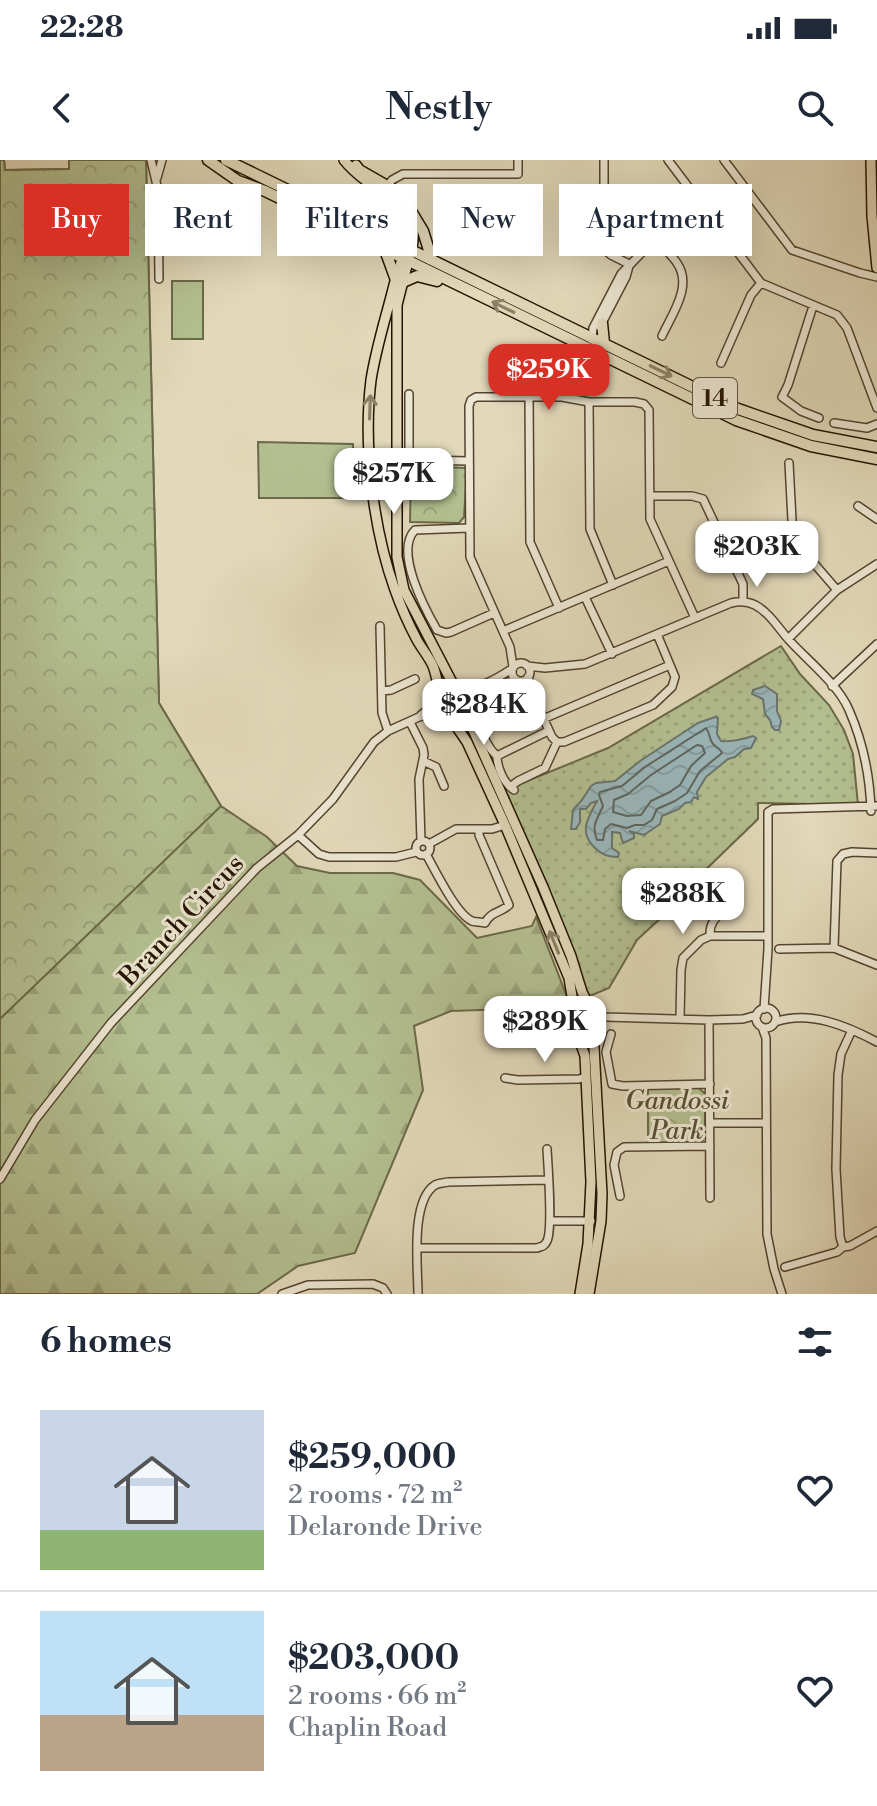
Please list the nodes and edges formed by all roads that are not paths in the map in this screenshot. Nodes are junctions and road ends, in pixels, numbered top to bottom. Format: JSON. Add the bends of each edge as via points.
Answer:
{"nodes":[{"id":1,"x":151,"y":160,"type":"edge"},
{"id":2,"x":162,"y":160,"type":"edge"},
{"id":3,"x":208,"y":160,"type":"edge"},
{"id":4,"x":226,"y":160,"type":"edge"},
{"id":5,"x":344,"y":160,"type":"edge"},
{"id":6,"x":350,"y":160,"type":"edge"},
{"id":7,"x":518,"y":160,"type":"edge"},
{"id":8,"x":604,"y":160,"type":"edge"},
{"id":9,"x":668,"y":160,"type":"edge"},
{"id":10,"x":724,"y":160,"type":"edge"},
{"id":11,"x":871,"y":160,"type":"edge"},
{"id":12,"x":157,"y":181,"type":"junction"},
{"id":13,"x":375,"y":184,"type":"edge"},
{"id":14,"x":378,"y":184,"type":"edge"},
{"id":15,"x":389,"y":184,"type":"edge"},
{"id":16,"x":687,"y":184,"type":"edge"},
{"id":17,"x":277,"y":185,"type":"edge"},
{"id":18,"x":277,"y":197,"type":"edge"},
{"id":19,"x":417,"y":221,"type":"edge"},
{"id":20,"x":388,"y":256,"type":"edge"},
{"id":21,"x":405,"y":256,"type":"edge"},
{"id":22,"x":409,"y":256,"type":"edge"},
{"id":23,"x":415,"y":256,"type":"edge"},
{"id":24,"x":637,"y":256,"type":"edge"},
{"id":25,"x":671,"y":256,"type":"edge"},
{"id":26,"x":741,"y":256,"type":"edge"},
{"id":27,"x":432,"y":260,"type":"junction"},
{"id":28,"x":629,"y":264,"type":"junction"},
{"id":29,"x":877,"y":268,"type":"edge"},
{"id":30,"x":877,"y":277,"type":"edge"},
{"id":31,"x":159,"y":279,"type":"dead end"},
{"id":32,"x":399,"y":281,"type":"junction"},
{"id":33,"x":761,"y":283,"type":"junction"},
{"id":34,"x":473,"y":293,"type":"junction"},
{"id":35,"x":813,"y":306,"type":"junction"},
{"id":36,"x":602,"y":323,"type":"junction"},
{"id":37,"x":382,"y":329,"type":"junction"},
{"id":38,"x":396,"y":330,"type":"junction"},
{"id":39,"x":662,"y":336,"type":"dead end"},
{"id":40,"x":591,"y":337,"type":"junction"},
{"id":41,"x":604,"y":343,"type":"junction"},
{"id":42,"x":578,"y":344,"type":"junction"},
{"id":43,"x":598,"y":353,"type":"junction"},
{"id":44,"x":721,"y":363,"type":"dead end"},
{"id":45,"x":409,"y":394,"type":"dead end"},
{"id":46,"x":529,"y":396,"type":"junction"},
{"id":47,"x":589,"y":402,"type":"junction"},
{"id":48,"x":877,"y":408,"type":"edge"},
{"id":49,"x":819,"y":418,"type":"dead end"},
{"id":50,"x":834,"y":423,"type":"dead end"},
{"id":51,"x":877,"y":424,"type":"edge"},
{"id":52,"x":877,"y":447,"type":"edge"},
{"id":53,"x":877,"y":459,"type":"edge"},
{"id":54,"x":469,"y":461,"type":"junction"},
{"id":55,"x":789,"y":463,"type":"dead end"},
{"id":56,"x":398,"y":484,"type":"junction"},
{"id":57,"x":373,"y":486,"type":"junction"},
{"id":58,"x":650,"y":496,"type":"junction"},
{"id":59,"x":858,"y":506,"type":"dead end"},
{"id":60,"x":877,"y":519,"type":"edge"},
{"id":61,"x":469,"y":528,"type":"junction"},
{"id":62,"x":396,"y":540,"type":"junction"},
{"id":63,"x":382,"y":541,"type":"junction"},
{"id":64,"x":669,"y":561,"type":"junction"},
{"id":65,"x":877,"y":564,"type":"edge"},
{"id":66,"x":613,"y":585,"type":"junction"},
{"id":67,"x":837,"y":590,"type":"junction"},
{"id":68,"x":585,"y":597,"type":"junction"},
{"id":69,"x":743,"y":601,"type":"junction"},
{"id":70,"x":559,"y":608,"type":"junction"},
{"id":71,"x":494,"y":613,"type":"junction"},
{"id":72,"x":695,"y":618,"type":"junction"},
{"id":73,"x":380,"y":626,"type":"dead end"},
{"id":74,"x":503,"y":631,"type":"junction"},
{"id":75,"x":657,"y":634,"type":"junction"},
{"id":76,"x":788,"y":639,"type":"junction"},
{"id":77,"x":877,"y":644,"type":"edge"},
{"id":78,"x":510,"y":647,"type":"junction"},
{"id":79,"x":612,"y":654,"type":"junction"},
{"id":80,"x":525,"y":665,"type":"junction"},
{"id":81,"x":670,"y":665,"type":"junction"},
{"id":82,"x":513,"y":668,"type":"junction"},
{"id":83,"x":545,"y":668,"type":"junction"},
{"id":84,"x":415,"y":679,"type":"dead end"},
{"id":85,"x":523,"y":679,"type":"junction"},
{"id":86,"x":832,"y":686,"type":"junction"},
{"id":87,"x":457,"y":688,"type":"junction"},
{"id":88,"x":382,"y":691,"type":"junction"},
{"id":89,"x":441,"y":697,"type":"junction"},
{"id":90,"x":533,"y":697,"type":"junction"},
{"id":91,"x":466,"y":700,"type":"junction"},
{"id":92,"x":448,"y":711,"type":"junction"},
{"id":93,"x":419,"y":717,"type":"junction"},
{"id":94,"x":543,"y":719,"type":"junction"},
{"id":95,"x":410,"y":722,"type":"junction"},
{"id":96,"x":388,"y":731,"type":"junction"},
{"id":97,"x":548,"y":731,"type":"junction"},
{"id":98,"x":557,"y":742,"type":"junction"},
{"id":99,"x":497,"y":756,"type":"junction"},
{"id":100,"x":423,"y":761,"type":"junction"},
{"id":101,"x":444,"y":786,"type":"dead end"},
{"id":102,"x":871,"y":809,"type":"edge"},
{"id":103,"x":505,"y":825,"type":"junction"},
{"id":104,"x":479,"y":829,"type":"junction"},
{"id":105,"x":298,"y":835,"type":"junction"},
{"id":106,"x":425,"y":842,"type":"junction"},
{"id":107,"x":416,"y":852,"type":"junction"},
{"id":108,"x":877,"y":853,"type":"edge"},
{"id":109,"x":426,"y":854,"type":"junction"},
{"id":110,"x":728,"y":906,"type":"dead end"},
{"id":111,"x":710,"y":936,"type":"junction"},
{"id":112,"x":768,"y":936,"type":"junction"},
{"id":113,"x":834,"y":948,"type":"junction"},
{"id":114,"x":779,"y":949,"type":"dead end"},
{"id":115,"x":877,"y":965,"type":"edge"},
{"id":116,"x":593,"y":1013,"type":"junction"},
{"id":117,"x":572,"y":1017,"type":"junction"},
{"id":118,"x":616,"y":1018,"type":"junction"},
{"id":119,"x":766,"y":1018,"type":"junction"},
{"id":120,"x":680,"y":1019,"type":"junction"},
{"id":121,"x":709,"y":1020,"type":"junction"},
{"id":122,"x":594,"y":1027,"type":"junction"},
{"id":123,"x":576,"y":1030,"type":"junction"},
{"id":124,"x":852,"y":1030,"type":"junction"},
{"id":125,"x":611,"y":1034,"type":"dead end"},
{"id":126,"x":877,"y":1042,"type":"edge"},
{"id":127,"x":586,"y":1077,"type":"junction"},
{"id":128,"x":505,"y":1078,"type":"dead end"},
{"id":129,"x":547,"y":1080,"type":"junction"},
{"id":130,"x":710,"y":1084,"type":"junction"},
{"id":131,"x":547,"y":1092,"type":"dead end"},
{"id":132,"x":710,"y":1123,"type":"junction"},
{"id":133,"x":766,"y":1123,"type":"junction"},
{"id":134,"x":710,"y":1146,"type":"junction"},
{"id":135,"x":547,"y":1149,"type":"dead end"},
{"id":136,"x":0,"y":1179,"type":"edge"},
{"id":137,"x":548,"y":1180,"type":"junction"},
{"id":138,"x":620,"y":1196,"type":"dead end"},
{"id":139,"x":710,"y":1198,"type":"dead end"},
{"id":140,"x":550,"y":1221,"type":"junction"},
{"id":141,"x":596,"y":1221,"type":"junction"},
{"id":142,"x":877,"y":1231,"type":"edge"},
{"id":143,"x":843,"y":1247,"type":"junction"},
{"id":144,"x":418,"y":1248,"type":"junction"},
{"id":145,"x":785,"y":1267,"type":"dead end"},
{"id":146,"x":282,"y":1294,"type":"edge"},
{"id":147,"x":387,"y":1294,"type":"edge"},
{"id":148,"x":418,"y":1294,"type":"edge"},
{"id":149,"x":580,"y":1294,"type":"edge"},
{"id":150,"x":589,"y":1294,"type":"edge"},
{"id":151,"x":782,"y":1294,"type":"edge"}],
"edges":[{"from":1,"to":12,"type":"street"},
{"from":2,"to":12,"type":"street"},
{"from":3,"to":18,"type":"highway","number":"14","via":[[238,181]]},
{"from":4,"to":17,"type":"highway","number":"14"},
{"from":5,"to":13,"type":"main road"},
{"from":6,"to":14,"type":"main road"},
{"from":7,"to":15,"type":"street","via":[[518,174],[403,174]]},
{"from":8,"to":28,"type":"street","via":[[604,249]]},
{"from":9,"to":16,"type":"street"},
{"from":10,"to":30,"type":"street","via":[[792,250]]},
{"from":11,"to":29,"type":"main road"},
{"from":12,"to":31,"type":"street"},
{"from":19,"to":27,"type":"highway"},
{"from":20,"to":32,"type":"highway"},
{"from":21,"to":32,"type":"main road"},
{"from":22,"to":34,"type":"highway","number":"14"},
{"from":23,"to":27,"type":"highway","number":"14"},
{"from":24,"to":28,"type":"street"},
{"from":25,"to":39,"type":"street","via":[[684,280]]},
{"from":26,"to":33,"type":"street"},
{"from":27,"to":40,"type":"highway","number":"14"},
{"from":28,"to":36,"type":"street"},
{"from":28,"to":40,"type":"street"},
{"from":32,"to":34,"type":"highway","via":[[417,276]]},
{"from":32,"to":37,"type":"main road"},
{"from":32,"to":38,"type":"main road"},
{"from":33,"to":35,"type":"street"},
{"from":33,"to":44,"type":"street"},
{"from":42,"to":34,"type":"highway","number":"14","one_way":true},
{"from":35,"to":48,"type":"street","via":[[837,315],[847,328]]},
{"from":35,"to":49,"type":"street","via":[[782,397]]},
{"from":36,"to":40,"type":"street"},
{"from":36,"to":41,"type":"highway"},
{"from":37,"to":38,"type":"main road"},
{"from":57,"to":37,"type":"main road","one_way":true,"via":[[371,381]]},
{"from":38,"to":56,"type":"main road"},
{"from":40,"to":41,"type":"highway","number":"14"},
{"from":40,"to":42,"type":"street"},
{"from":40,"to":43,"type":"street"},
{"from":41,"to":52,"type":"highway","number":"14","one_way":true,"via":[[738,409],[813,435]]},
{"from":42,"to":43,"type":"highway","number":"14"},
{"from":43,"to":53,"type":"highway","number":"14","via":[[736,420],[811,446]]},
{"from":45,"to":54,"type":"street","via":[[412,457]]},
{"from":46,"to":47,"type":"street"},
{"from":46,"to":54,"type":"street","via":[[471,400]]},
{"from":46,"to":70,"type":"street","via":[[530,542]]},
{"from":47,"to":58,"type":"street","via":[[635,402],[649,410]]},
{"from":47,"to":66,"type":"street","via":[[590,529]]},
{"from":50,"to":51,"type":"street","via":[[867,428]]},
{"from":54,"to":61,"type":"street"},
{"from":55,"to":67,"type":"street","via":[[793,539]]},
{"from":56,"to":57,"type":"main road"},
{"from":56,"to":62,"type":"main road"},
{"from":57,"to":63,"type":"main road"},
{"from":58,"to":64,"type":"street","via":[[650,519]]},
{"from":58,"to":69,"type":"street","via":[[697,496],[705,501],[743,584]]},
{"from":59,"to":60,"type":"street"},
{"from":61,"to":71,"type":"street","via":[[470,557]]},
{"from":61,"to":71,"type":"street","via":[[415,530],[409,539],[410,571],[441,632]]},
{"from":62,"to":63,"type":"main road"},
{"from":62,"to":87,"type":"main road","via":[[404,590]]},
{"from":63,"to":89,"type":"main road","via":[[395,591],[433,666]]},
{"from":64,"to":66,"type":"street"},
{"from":64,"to":72,"type":"street"},
{"from":65,"to":67,"type":"street"},
{"from":66,"to":68,"type":"street"},
{"from":67,"to":76,"type":"street"},
{"from":68,"to":70,"type":"street"},
{"from":68,"to":79,"type":"street"},
{"from":69,"to":72,"type":"street"},
{"from":69,"to":76,"type":"street","via":[[761,609]]},
{"from":70,"to":74,"type":"street"},
{"from":71,"to":74,"type":"street"},
{"from":72,"to":75,"type":"street"},
{"from":73,"to":88,"type":"street"},
{"from":74,"to":78,"type":"street"},
{"from":75,"to":79,"type":"street"},
{"from":75,"to":81,"type":"street"},
{"from":76,"to":86,"type":"street"},
{"from":77,"to":86,"type":"street"},
{"from":78,"to":80,"type":"street"},
{"from":78,"to":82,"type":"street"},
{"from":79,"to":83,"type":"street","via":[[585,664]]},
{"from":80,"to":82,"type":"street"},
{"from":80,"to":83,"type":"street"},
{"from":80,"to":85,"type":"street","via":[[529,671]]},
{"from":81,"to":94,"type":"street"},
{"from":81,"to":98,"type":"street","via":[[675,684],[653,705]]},
{"from":82,"to":85,"type":"street","via":[[512,674]]},
{"from":82,"to":87,"type":"street","via":[[479,686]]},
{"from":83,"to":85,"type":"street"},
{"from":84,"to":88,"type":"street"},
{"from":85,"to":90,"type":"street"},
{"from":85,"to":91,"type":"street","via":[[491,686]]},
{"from":86,"to":102,"type":"street","via":[[858,732]]},
{"from":87,"to":89,"type":"main road","via":[[447,689]]},
{"from":87,"to":91,"type":"main road"},
{"from":88,"to":96,"type":"street"},
{"from":89,"to":92,"type":"main road"},
{"from":89,"to":93,"type":"street","name":"Branch Circus"},
{"from":90,"to":94,"type":"street"},
{"from":90,"to":99,"type":"street","via":[[483,725]]},
{"from":91,"to":92,"type":"main road","via":[[459,712]]},
{"from":91,"to":116,"type":"main road","via":[[466,714]]},
{"from":92,"to":93,"type":"street","name":"Branch Circus"},
{"from":92,"to":103,"type":"main road"},
{"from":93,"to":95,"type":"street","name":"Branch Circus"},
{"from":94,"to":97,"type":"street"},
{"from":95,"to":96,"type":"street","name":"Branch Circus"},
{"from":95,"to":100,"type":"street","via":[[423,748]]},
{"from":96,"to":105,"type":"street","name":"Branch Circus"},
{"from":97,"to":98,"type":"street"},
{"from":97,"to":99,"type":"street"},
{"from":98,"to":99,"type":"street","via":[[545,768],[512,788]]},
{"from":100,"to":101,"type":"street","via":[[436,767]]},
{"from":100,"to":106,"type":"street","via":[[419,779]]},
{"from":102,"to":112,"type":"street","via":[[768,812]]},
{"from":103,"to":104,"type":"street"},
{"from":117,"to":103,"type":"main road","one_way":true,"via":[[569,978]]},
{"from":104,"to":106,"type":"street","via":[[456,829]]},
{"from":104,"to":109,"type":"street","via":[[509,905],[485,923],[468,919]]},
{"from":105,"to":107,"type":"street","via":[[324,857]]},
{"from":105,"to":136,"type":"street","name":"Branch Circus","via":[[257,868],[111,1023],[35,1120]]},
{"from":106,"to":107,"type":"street","via":[[416,845]]},
{"from":106,"to":109,"type":"street","via":[[430,848]]},
{"from":107,"to":109,"type":"street"},
{"from":108,"to":113,"type":"street","via":[[852,852],[837,861]]},
{"from":110,"to":111,"type":"street","via":[[712,921]]},
{"from":111,"to":112,"type":"street"},
{"from":111,"to":120,"type":"street","via":[[683,958]]},
{"from":112,"to":119,"type":"street"},
{"from":113,"to":114,"type":"street"},
{"from":113,"to":115,"type":"street"},
{"from":116,"to":117,"type":"main road","via":[[580,1008]]},
{"from":116,"to":118,"type":"street"},
{"from":116,"to":122,"type":"main road"},
{"from":117,"to":123,"type":"main road"},
{"from":118,"to":120,"type":"street"},
{"from":118,"to":122,"type":"street"},
{"from":119,"to":121,"type":"street"},
{"from":119,"to":124,"type":"street","via":[[832,1022]]},
{"from":119,"to":133,"type":"street"},
{"from":120,"to":121,"type":"street"},
{"from":121,"to":130,"type":"street"},
{"from":122,"to":123,"type":"main road","via":[[583,1033]]},
{"from":122,"to":141,"type":"main road","via":[[601,1152]]},
{"from":123,"to":127,"type":"main road"},
{"from":124,"to":126,"type":"street"},
{"from":124,"to":143,"type":"street","via":[[838,1075],[836,1169]]},
{"from":125,"to":130,"type":"street","via":[[606,1052],[612,1084]]},
{"from":127,"to":129,"type":"street"},
{"from":127,"to":141,"type":"main road"},
{"from":128,"to":129,"type":"street"},
{"from":129,"to":131,"type":"street"},
{"from":130,"to":132,"type":"street"},
{"from":132,"to":133,"type":"street"},
{"from":132,"to":134,"type":"street"},
{"from":133,"to":151,"type":"street","via":[[767,1234]]},
{"from":134,"to":138,"type":"street","via":[[624,1147],[614,1165]]},
{"from":134,"to":139,"type":"street"},
{"from":135,"to":137,"type":"street"},
{"from":137,"to":140,"type":"street"},
{"from":137,"to":144,"type":"street","via":[[435,1185],[419,1214]]},
{"from":140,"to":141,"type":"street"},
{"from":140,"to":144,"type":"street","via":[[548,1240],[537,1248]]},
{"from":141,"to":149,"type":"main road"},
{"from":141,"to":150,"type":"main road"},
{"from":142,"to":143,"type":"street"},
{"from":143,"to":145,"type":"street"},
{"from":144,"to":148,"type":"street"},
{"from":146,"to":147,"type":"street","via":[[308,1285],[373,1284]]}]}
